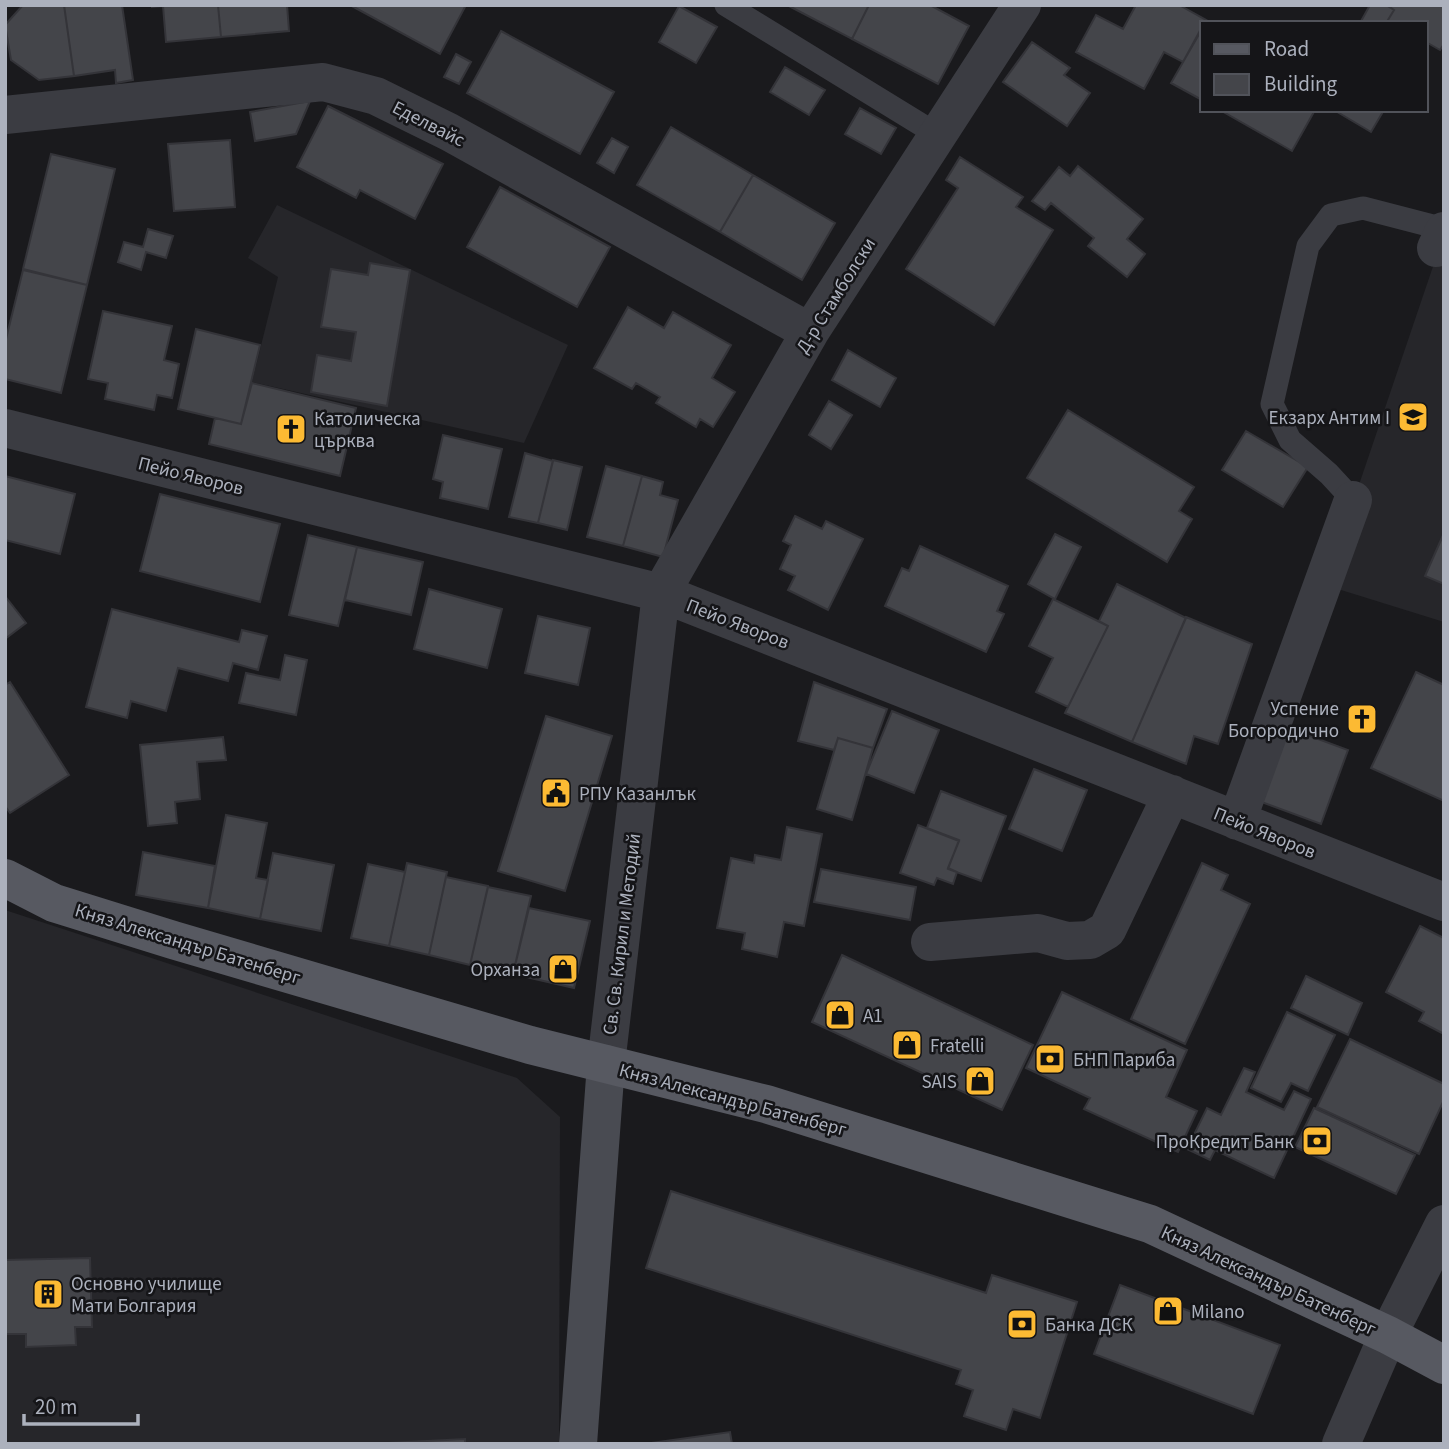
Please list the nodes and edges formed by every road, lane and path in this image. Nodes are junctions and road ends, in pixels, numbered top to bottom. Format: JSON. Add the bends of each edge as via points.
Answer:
{"nodes":[{"id":1,"x":726,"y":5,"type":"edge"},
{"id":2,"x":1018,"y":7,"type":"edge"},
{"id":3,"x":5,"y":115,"type":"edge"},
{"id":4,"x":938,"y":135,"type":"junction"},
{"id":5,"x":1441,"y":236,"type":"edge"},
{"id":6,"x":810,"y":332,"type":"junction"},
{"id":7,"x":5,"y":428,"type":"edge"},
{"id":8,"x":1353,"y":500,"type":"joint"},
{"id":9,"x":661,"y":593,"type":"junction"},
{"id":10,"x":1172,"y":794,"type":"junction"},
{"id":11,"x":1237,"y":821,"type":"junction"},
{"id":12,"x":5,"y":878,"type":"edge"},
{"id":13,"x":1444,"y":902,"type":"edge"},
{"id":14,"x":930,"y":942,"type":"dead end"},
{"id":15,"x":606,"y":1064,"type":"junction"},
{"id":16,"x":1444,"y":1224,"type":"edge"},
{"id":17,"x":1388,"y":1335,"type":"junction"},
{"id":18,"x":1444,"y":1365,"type":"edge"},
{"id":19,"x":578,"y":1444,"type":"edge"},
{"id":20,"x":1341,"y":1444,"type":"edge"}],
"edges":[{"from":1,"to":4,"type":"lane"},
{"from":2,"to":4,"type":"street","name":"Д-р Стамболски"},
{"from":3,"to":6,"type":"street","name":"Еделвайс","via":[[323,82],[376,96]]},
{"from":4,"to":6,"type":"street","name":"Д-р Стамболски"},
{"from":5,"to":8,"type":"lane","via":[[1363,208],[1331,215],[1308,246],[1272,404],[1290,440]]},
{"from":6,"to":9,"type":"street","name":"Д-р Стамболски"},
{"from":7,"to":9,"type":"street","name":"Пейо Яворов"},
{"from":8,"to":11,"type":"street"},
{"from":9,"to":10,"type":"street","name":"Пейо Яворов"},
{"from":9,"to":15,"type":"street","name":"Св. Св. Кирил и Методий"},
{"from":10,"to":11,"type":"street","name":"Пейо Яворов"},
{"from":10,"to":14,"type":"street","via":[[1107,930],[1090,940],[1067,941],[1038,933]]},
{"from":11,"to":13,"type":"street","name":"Пейо Яворов"},
{"from":12,"to":15,"type":"main road","name":"Княз Александър Батенберг","via":[[54,903],[173,940]]},
{"from":15,"to":17,"type":"main road","name":"Княз Александър Батенберг","via":[[766,1104],[1150,1224]]},
{"from":15,"to":19,"type":"main road","name":"Св. Св. Кирил и Методий"},
{"from":16,"to":17,"type":"street"},
{"from":17,"to":18,"type":"main road","name":"Княз Александър Батенберг"},
{"from":17,"to":20,"type":"street"}]}
